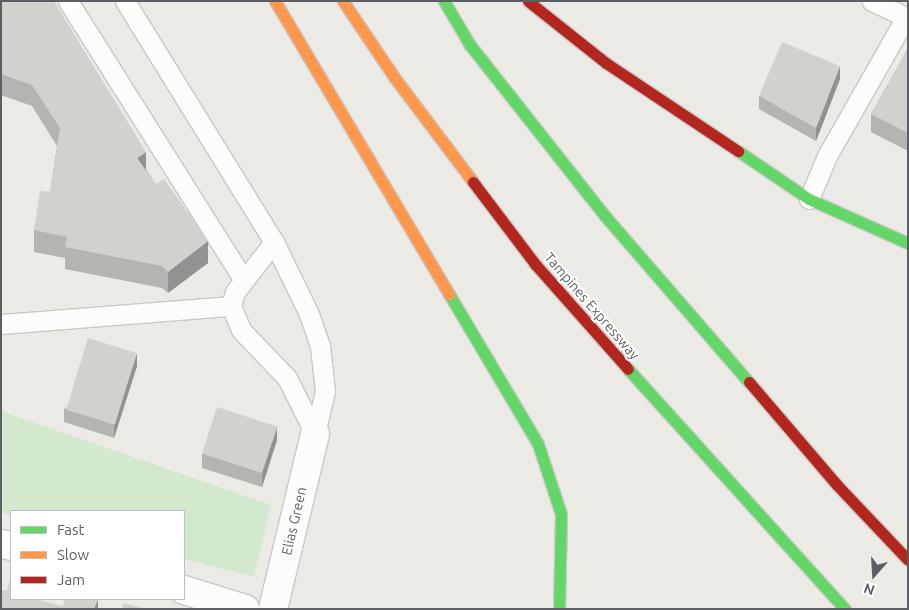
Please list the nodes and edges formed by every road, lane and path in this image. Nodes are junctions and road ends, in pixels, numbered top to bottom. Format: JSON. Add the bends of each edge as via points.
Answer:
{"nodes":[{"id":1,"x":68,"y":1,"type":"edge"},
{"id":2,"x":126,"y":1,"type":"edge"},
{"id":3,"x":275,"y":1,"type":"edge"},
{"id":4,"x":343,"y":1,"type":"edge"},
{"id":5,"x":444,"y":1,"type":"edge"},
{"id":6,"x":528,"y":1,"type":"edge"},
{"id":7,"x":872,"y":1,"type":"edge"},
{"id":8,"x":907,"y":16,"type":"edge"},
{"id":9,"x":810,"y":198,"type":"junction"},
{"id":10,"x":274,"y":242,"type":"junction"},
{"id":11,"x":908,"y":242,"type":"edge"},
{"id":12,"x":244,"y":280,"type":"junction"},
{"id":13,"x":231,"y":306,"type":"junction"},
{"id":14,"x":1,"y":324,"type":"edge"},
{"id":15,"x":314,"y":434,"type":"junction"},
{"id":16,"x":908,"y":560,"type":"edge"},
{"id":17,"x":185,"y":590,"type":"edge"},
{"id":18,"x":245,"y":609,"type":"edge"},
{"id":19,"x":273,"y":609,"type":"edge"},
{"id":20,"x":559,"y":609,"type":"edge"},
{"id":21,"x":845,"y":609,"type":"edge"}],
"edges":[{"from":1,"to":12,"type":"lane"},
{"from":2,"to":10,"type":"lane"},
{"from":3,"to":20,"type":"highway","via":[[538,444],[561,514],[562,594]]},
{"from":4,"to":21,"type":"highway","name":"Tampines Expressway","via":[[394,77],[535,264],[772,533]]},
{"from":5,"to":16,"type":"highway","via":[[470,45],[605,216],[837,485]]},
{"from":6,"to":9,"type":"highway","via":[[606,63]]},
{"from":7,"to":8,"type":"lane"},
{"from":8,"to":9,"type":"lane","via":[[827,156]]},
{"from":9,"to":11,"type":"highway"},
{"from":10,"to":12,"type":"lane"},
{"from":10,"to":15,"type":"lane","via":[[309,314],[320,346],[325,391]]},
{"from":12,"to":13,"type":"lane"},
{"from":13,"to":14,"type":"lane"},
{"from":13,"to":15,"type":"lane","via":[[241,330],[287,378]]},
{"from":15,"to":19,"type":"street","name":"Elias Green"},
{"from":17,"to":18,"type":"street"}]}
